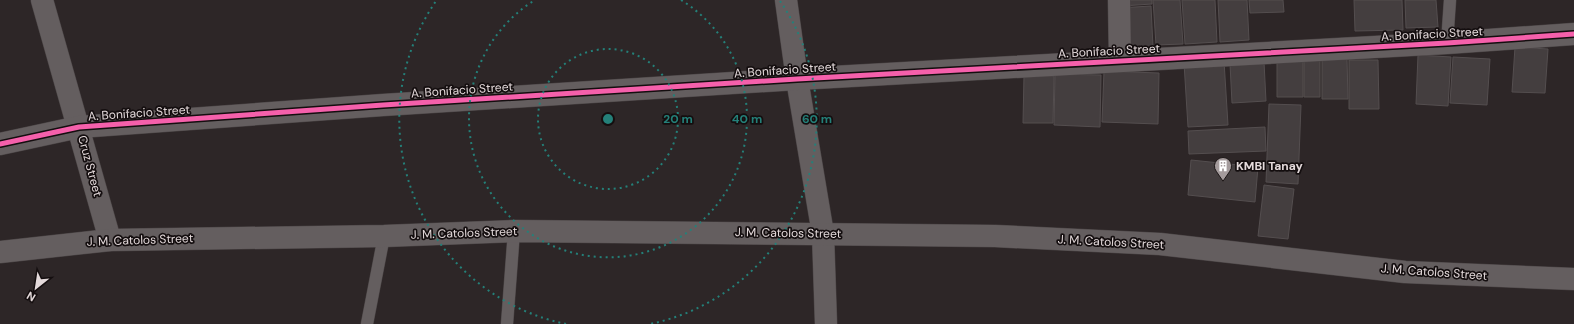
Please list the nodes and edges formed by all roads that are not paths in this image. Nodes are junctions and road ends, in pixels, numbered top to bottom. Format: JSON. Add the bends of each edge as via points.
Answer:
{"nodes":[{"id":1,"x":42,"y":0,"type":"edge"},
{"id":2,"x":786,"y":0,"type":"edge"},
{"id":3,"x":1119,"y":0,"type":"edge"},
{"id":4,"x":1450,"y":0,"type":"edge"},
{"id":5,"x":1574,"y":34,"type":"edge"},
{"id":6,"x":1447,"y":44,"type":"junction"},
{"id":7,"x":1120,"y":60,"type":"junction"},
{"id":8,"x":797,"y":79,"type":"junction"},
{"id":9,"x":79,"y":128,"type":"junction"},
{"id":10,"x":0,"y":144,"type":"edge"},
{"id":11,"x":514,"y":231,"type":"junction"},
{"id":12,"x":823,"y":234,"type":"junction"},
{"id":13,"x":384,"y":236,"type":"junction"},
{"id":14,"x":110,"y":240,"type":"junction"},
{"id":15,"x":0,"y":252,"type":"edge"},
{"id":16,"x":1574,"y":279,"type":"edge"},
{"id":17,"x":367,"y":324,"type":"edge"},
{"id":18,"x":507,"y":324,"type":"edge"},
{"id":19,"x":826,"y":324,"type":"edge"}],
"edges":[{"from":1,"to":9,"type":"street","name":"Cruz Street"},
{"from":2,"to":8,"type":"street"},
{"from":3,"to":7,"type":"street"},
{"from":4,"to":6,"type":"lane"},
{"from":5,"to":6,"type":"street","name":"A. Bonifacio Street"},
{"from":6,"to":7,"type":"street","name":"A. Bonifacio Street"},
{"from":7,"to":8,"type":"street","name":"A. Bonifacio Street"},
{"from":8,"to":9,"type":"street","name":"A. Bonifacio Street","via":[[383,105]]},
{"from":8,"to":12,"type":"street"},
{"from":9,"to":10,"type":"street","name":"A. Bonifacio Street"},
{"from":9,"to":14,"type":"street","name":"Cruz Street"},
{"from":11,"to":12,"type":"street","name":"J. M. Catolos Street"},
{"from":11,"to":13,"type":"street","name":"J. M. Catolos Street"},
{"from":11,"to":18,"type":"lane"},
{"from":12,"to":16,"type":"street","name":"J. M. Catolos Street","via":[[995,236],[1160,244],[1405,272]]},
{"from":12,"to":19,"type":"street"},
{"from":13,"to":14,"type":"street","name":"J. M. Catolos Street"},
{"from":13,"to":17,"type":"lane"},
{"from":14,"to":15,"type":"street","name":"J. M. Catolos Street"}]}
